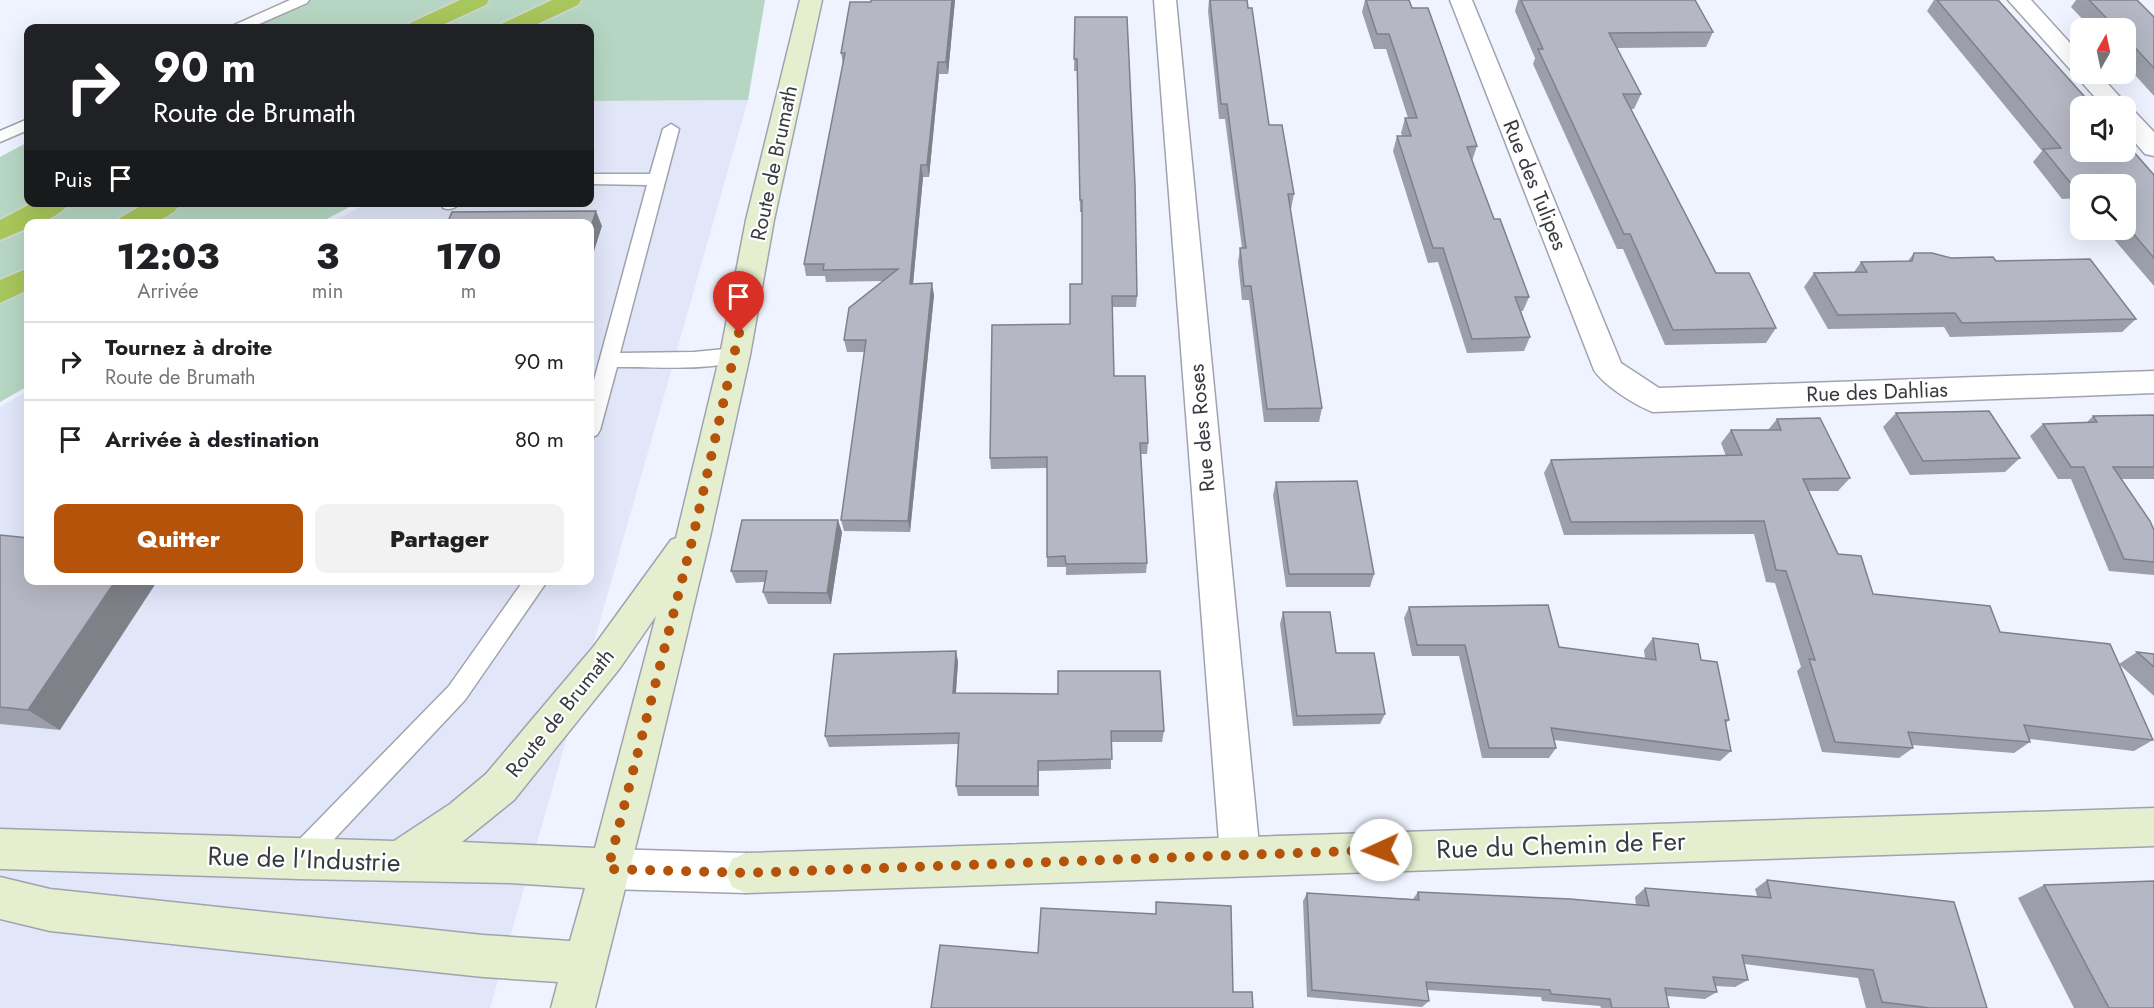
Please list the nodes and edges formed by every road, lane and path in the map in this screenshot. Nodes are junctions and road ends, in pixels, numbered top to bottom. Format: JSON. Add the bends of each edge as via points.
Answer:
{"nodes":[{"id":1,"x":302,"y":0,"type":"edge"},
{"id":2,"x":478,"y":0,"type":"edge"},
{"id":3,"x":570,"y":0,"type":"edge"},
{"id":4,"x":811,"y":0,"type":"edge"},
{"id":5,"x":1165,"y":0,"type":"edge"},
{"id":6,"x":1461,"y":0,"type":"edge"},
{"id":7,"x":2019,"y":0,"type":"edge"},
{"id":8,"x":248,"y":24,"type":"edge"},
{"id":9,"x":427,"y":24,"type":"edge"},
{"id":10,"x":519,"y":24,"type":"edge"},
{"id":11,"x":2070,"y":57,"type":"edge"},
{"id":12,"x":2095,"y":84,"type":"edge"},
{"id":13,"x":2107,"y":96,"type":"edge"},
{"id":14,"x":24,"y":126,"type":"edge"},
{"id":15,"x":2136,"y":128,"type":"edge"},
{"id":16,"x":671,"y":129,"type":"dead end"},
{"id":17,"x":0,"y":137,"type":"edge"},
{"id":18,"x":2154,"y":148,"type":"edge"},
{"id":19,"x":594,"y":179,"type":"edge"},
{"id":20,"x":657,"y":180,"type":"junction"},
{"id":21,"x":47,"y":207,"type":"edge"},
{"id":22,"x":160,"y":207,"type":"edge"},
{"id":23,"x":139,"y":219,"type":"edge"},
{"id":24,"x":0,"y":231,"type":"edge"},
{"id":25,"x":24,"y":280,"type":"edge"},
{"id":26,"x":0,"y":293,"type":"edge"},
{"id":27,"x":735,"y":355,"type":"junction"},
{"id":28,"x":610,"y":360,"type":"junction"},
{"id":29,"x":1609,"y":370,"type":"joint"},
{"id":30,"x":2154,"y":382,"type":"edge"},
{"id":31,"x":594,"y":416,"type":"edge"},
{"id":32,"x":693,"y":537,"type":"junction"},
{"id":33,"x":533,"y":585,"type":"edge"},
{"id":34,"x":2154,"y":827,"type":"edge"},
{"id":35,"x":0,"y":849,"type":"edge"},
{"id":36,"x":1240,"y":855,"type":"junction"},
{"id":37,"x":298,"y":860,"type":"junction"},
{"id":38,"x":398,"y":861,"type":"junction"},
{"id":39,"x":608,"y":869,"type":"junction"},
{"id":40,"x":0,"y":898,"type":"edge"},
{"id":41,"x":584,"y":963,"type":"junction"},
{"id":42,"x":573,"y":1008,"type":"edge"}],
"edges":[{"from":1,"to":8,"type":"lane"},
{"from":2,"to":9,"type":"highway"},
{"from":3,"to":10,"type":"highway"},
{"from":4,"to":27,"type":"street","name":"Route de Brumath","via":[[760,220]]},
{"from":5,"to":36,"type":"street","name":"Rue des Roses"},
{"from":6,"to":29,"type":"street","name":"Rue des Tulipes"},
{"from":7,"to":11,"type":"street"},
{"from":12,"to":13,"type":"street"},
{"from":14,"to":17,"type":"lane"},
{"from":15,"to":18,"type":"street"},
{"from":16,"to":20,"type":"lane"},
{"from":19,"to":20,"type":"lane"},
{"from":20,"to":28,"type":"lane"},
{"from":21,"to":24,"type":"highway"},
{"from":22,"to":23,"type":"highway"},
{"from":25,"to":26,"type":"highway"},
{"from":27,"to":28,"type":"lane"},
{"from":27,"to":32,"type":"street","name":"Route de Brumath"},
{"from":28,"to":31,"type":"lane"},
{"from":29,"to":30,"type":"street","name":"Rue des Dahlias","via":[[1653,400]]},
{"from":32,"to":38,"type":"street","name":"Route de Brumath","via":[[606,657],[500,787],[434,839]]},
{"from":32,"to":39,"type":"street","name":"Route de Brumath"},
{"from":33,"to":37,"type":"lane","via":[[457,693]]},
{"from":34,"to":36,"type":"street","name":"Rue du Chemin de Fer"},
{"from":35,"to":37,"type":"street","name":"Rue de l'Industrie"},
{"from":36,"to":39,"type":"street","name":"Rue du Chemin de Fer","via":[[746,873]]},
{"from":37,"to":38,"type":"street","name":"Rue de l'Industrie"},
{"from":38,"to":39,"type":"street","name":"Rue de l'Industrie"},
{"from":39,"to":41,"type":"street","name":"Route de Brumath"},
{"from":40,"to":41,"type":"street","via":[[62,911],[483,956]]},
{"from":41,"to":42,"type":"street","name":"Route de Brumath"}]}
